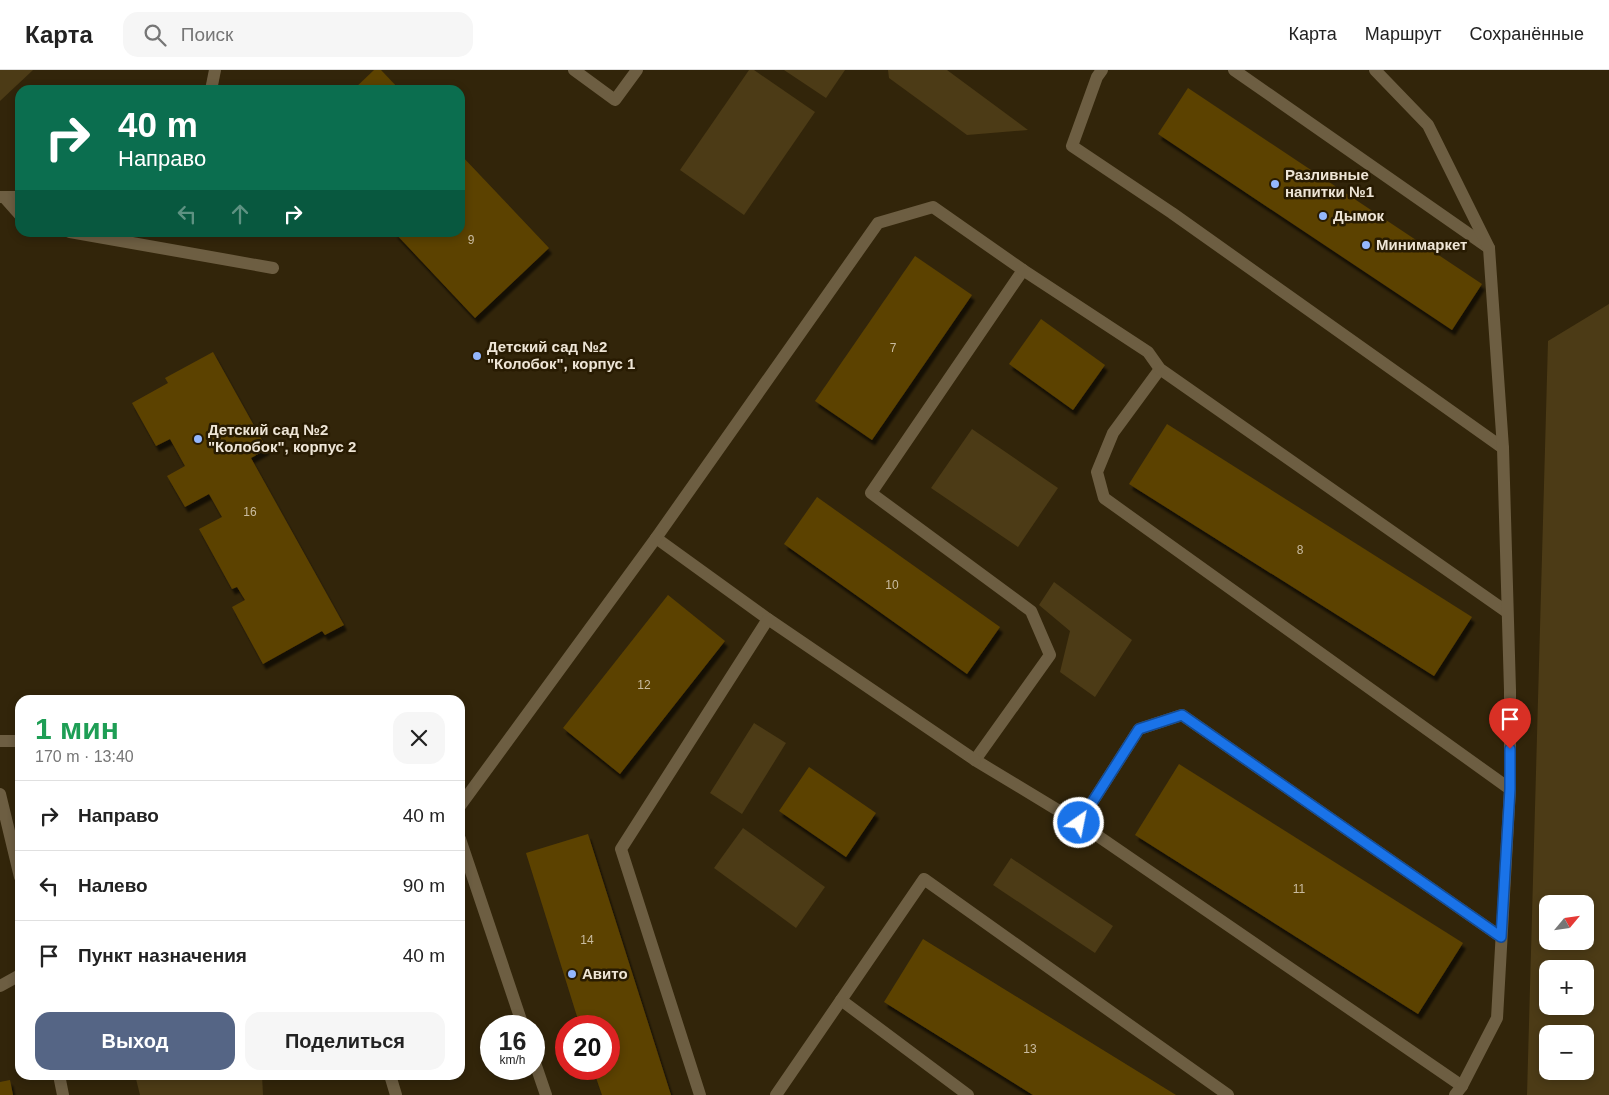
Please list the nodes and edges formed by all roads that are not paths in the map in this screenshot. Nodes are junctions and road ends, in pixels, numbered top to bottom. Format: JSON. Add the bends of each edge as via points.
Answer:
{"nodes":[{"id":1,"x":215,"y":70,"type":"edge"},
{"id":2,"x":574,"y":70,"type":"edge"},
{"id":3,"x":638,"y":70,"type":"edge"},
{"id":4,"x":1234,"y":70,"type":"edge"},
{"id":5,"x":1375,"y":70,"type":"edge"},
{"id":6,"x":1096,"y":72,"type":"edge"},
{"id":7,"x":212,"y":85,"type":"edge"},
{"id":8,"x":2,"y":197,"type":"edge"},
{"id":9,"x":15,"y":197,"type":"edge"},
{"id":10,"x":15,"y":210,"type":"edge"},
{"id":11,"x":98,"y":237,"type":"edge"},
{"id":12,"x":1490,"y":248,"type":"junction"},
{"id":13,"x":273,"y":268,"type":"dead end"},
{"id":14,"x":1022,"y":270,"type":"junction"},
{"id":15,"x":1160,"y":370,"type":"junction"},
{"id":16,"x":1503,"y":448,"type":"junction"},
{"id":17,"x":656,"y":538,"type":"junction"},
{"id":18,"x":1507,"y":612,"type":"junction"},
{"id":19,"x":768,"y":619,"type":"junction"},
{"id":20,"x":0,"y":740,"type":"edge"},
{"id":21,"x":15,"y":741,"type":"edge"},
{"id":22,"x":975,"y":760,"type":"junction"},
{"id":23,"x":1510,"y":789,"type":"junction"},
{"id":24,"x":0,"y":794,"type":"edge"},
{"id":25,"x":465,"y":799,"type":"edge"},
{"id":26,"x":1079,"y":823,"type":"junction"},
{"id":27,"x":465,"y":854,"type":"edge"},
{"id":28,"x":15,"y":856,"type":"edge"},
{"id":29,"x":1501,"y":937,"type":"junction"},
{"id":30,"x":15,"y":978,"type":"edge"},
{"id":31,"x":0,"y":986,"type":"edge"},
{"id":32,"x":841,"y":1000,"type":"junction"},
{"id":33,"x":518,"y":1015,"type":"edge"},
{"id":34,"x":60,"y":1080,"type":"edge"},
{"id":35,"x":392,"y":1080,"type":"edge"},
{"id":36,"x":541,"y":1080,"type":"edge"},
{"id":37,"x":1458,"y":1091,"type":"edge"},
{"id":38,"x":63,"y":1095,"type":"edge"},
{"id":39,"x":396,"y":1095,"type":"edge"},
{"id":40,"x":546,"y":1095,"type":"edge"},
{"id":41,"x":700,"y":1095,"type":"edge"},
{"id":42,"x":776,"y":1095,"type":"edge"},
{"id":43,"x":968,"y":1095,"type":"edge"},
{"id":44,"x":1228,"y":1095,"type":"edge"}],
"edges":[{"from":1,"to":7,"type":"street"},
{"from":2,"to":3,"type":"street","via":[[615,100]]},
{"from":4,"to":12,"type":"street"},
{"from":5,"to":12,"type":"street","via":[[1428,125]]},
{"from":6,"to":16,"type":"street","via":[[1072,146],[1172,213]]},
{"from":8,"to":9,"type":"street"},
{"from":8,"to":10,"type":"street"},
{"from":11,"to":13,"type":"street"},
{"from":12,"to":16,"type":"street"},
{"from":14,"to":15,"type":"street","via":[[1148,352]]},
{"from":14,"to":17,"type":"street","via":[[933,206],[878,222]]},
{"from":14,"to":22,"type":"street","via":[[871,493],[1031,611],[1050,655]]},
{"from":15,"to":18,"type":"street"},
{"from":15,"to":23,"type":"street","via":[[1113,433],[1097,472],[1104,498]]},
{"from":16,"to":18,"type":"street"},
{"from":17,"to":19,"type":"street"},
{"from":17,"to":25,"type":"street"},
{"from":18,"to":23,"type":"street"},
{"from":19,"to":22,"type":"street"},
{"from":19,"to":41,"type":"street","via":[[621,849]]},
{"from":20,"to":21,"type":"street"},
{"from":22,"to":26,"type":"street"},
{"from":23,"to":29,"type":"street"},
{"from":24,"to":28,"type":"street"},
{"from":26,"to":29,"type":"street","via":[[1139,729],[1182,715]]},
{"from":26,"to":37,"type":"street"},
{"from":27,"to":33,"type":"street"},
{"from":29,"to":37,"type":"street","via":[[1497,1018]]},
{"from":30,"to":31,"type":"street"},
{"from":32,"to":42,"type":"street"},
{"from":32,"to":43,"type":"street"},
{"from":32,"to":44,"type":"street","via":[[924,880]]},
{"from":34,"to":38,"type":"street"},
{"from":35,"to":39,"type":"street"},
{"from":36,"to":40,"type":"street"}]}
